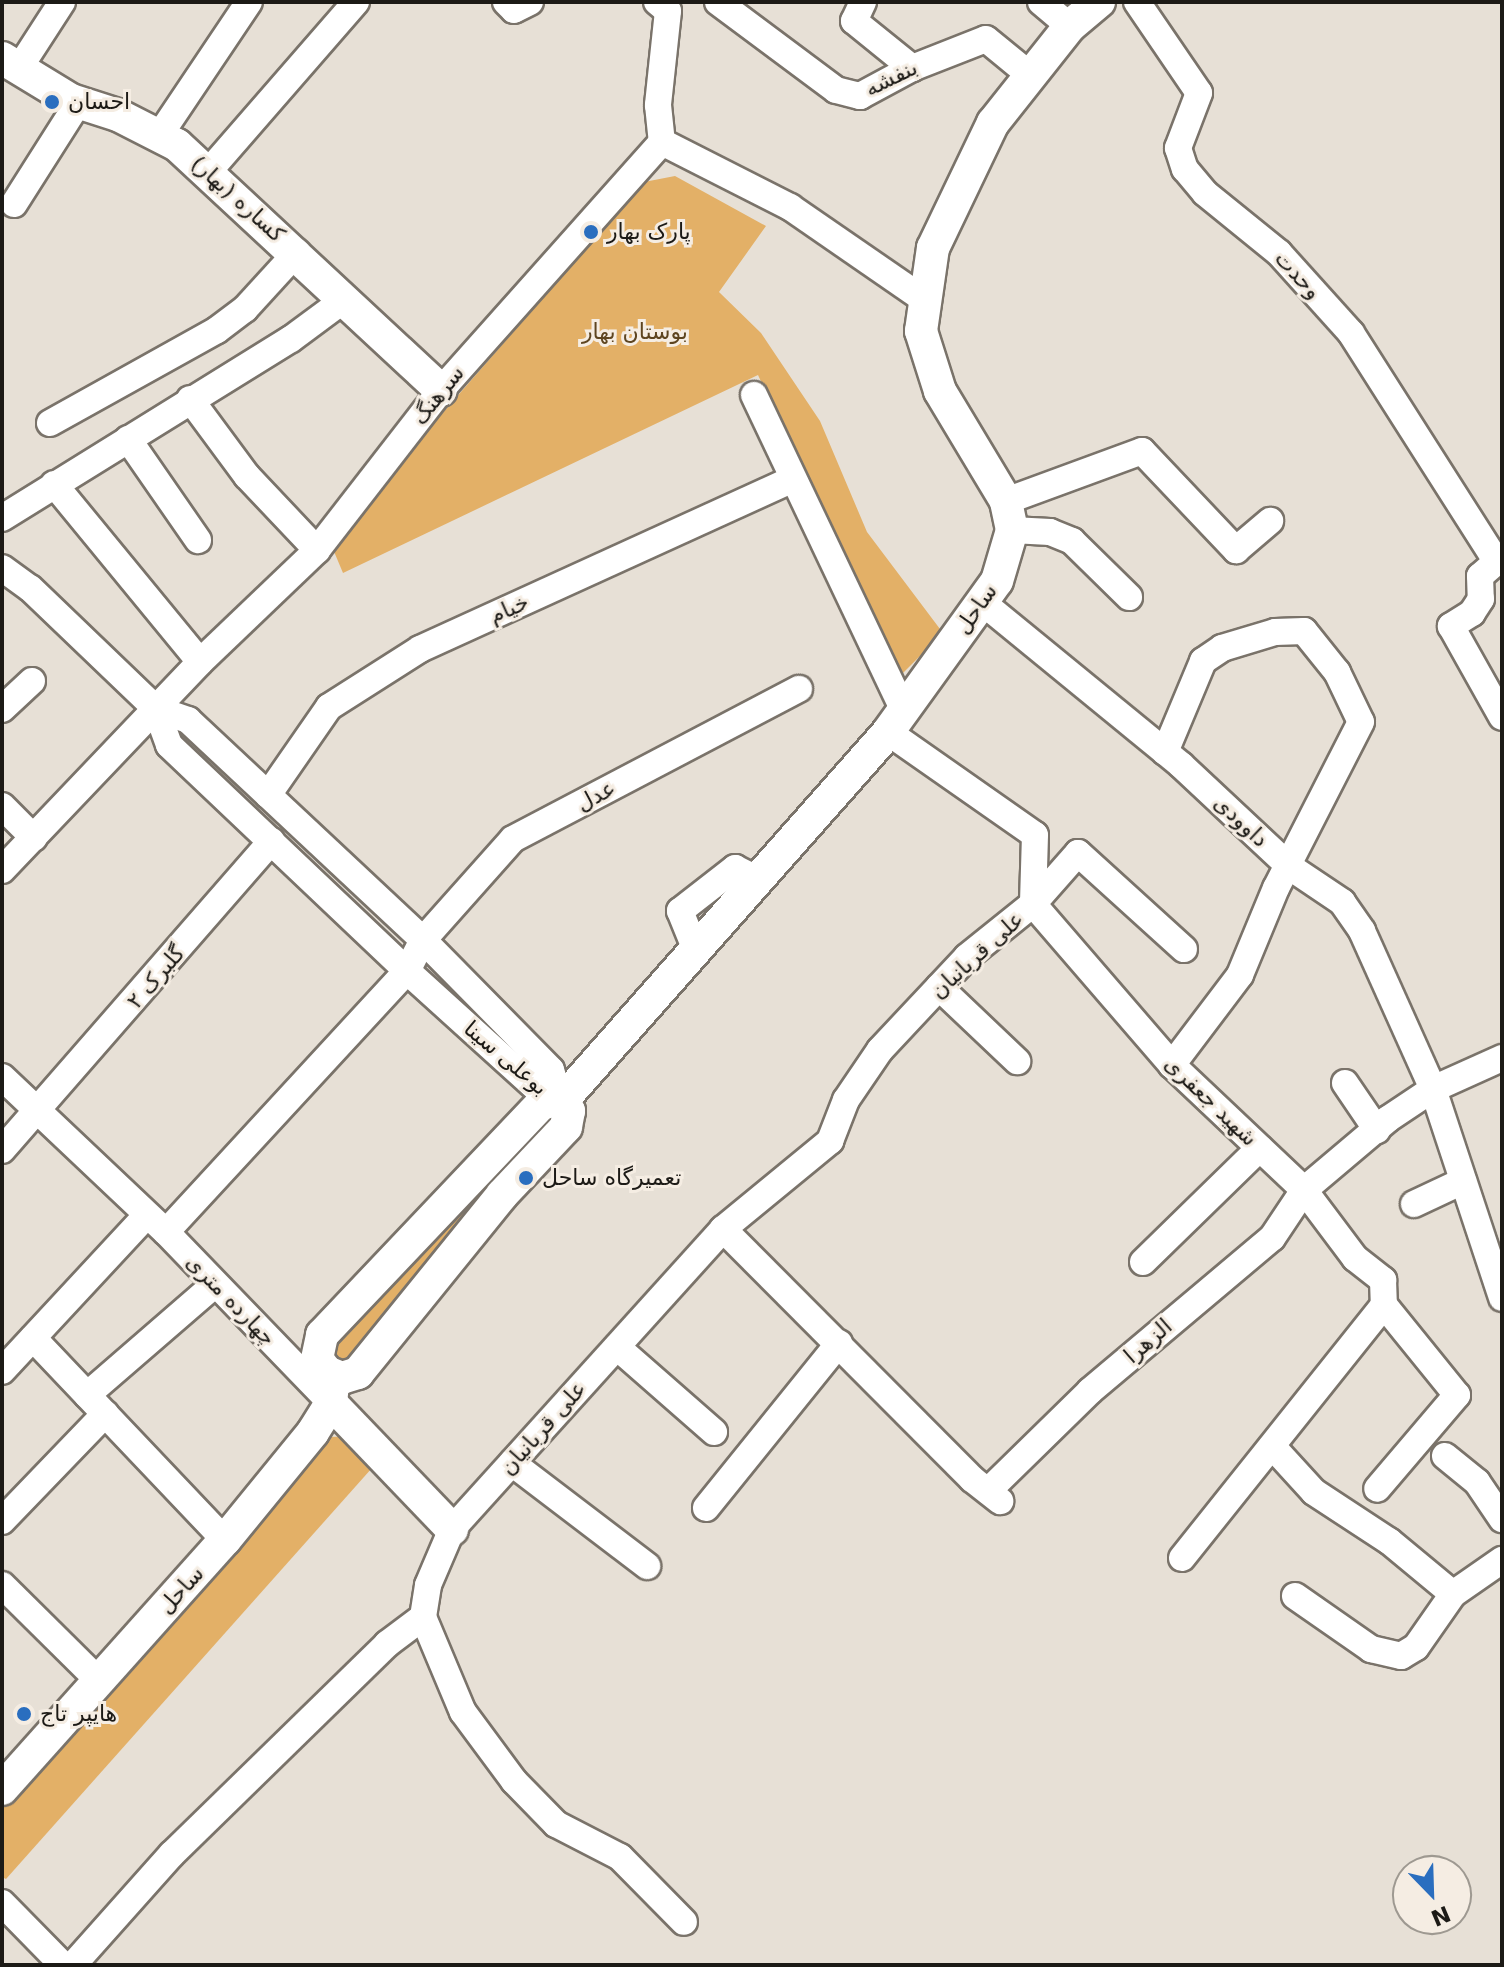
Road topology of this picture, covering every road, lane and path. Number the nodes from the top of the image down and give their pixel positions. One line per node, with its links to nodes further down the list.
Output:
1 (62, 2): 13 (street)
2 (249, 2): 17 (street)
3 (356, 2): 19 (street)
4 (506, 2): 5 (street)
5 (530, 2)
6 (718, 2): 14 (street, بنفشه)
7 (863, 2): 14 (street)
8 (1041, 2): 12 (street)
9 (1099, 2): 12 (street)
10 (1137, 2): 36 (street, وحدت)
11 (668, 5): 18 (street)
12 (1070, 26): 15 (street)
13 (10, 64): 16 (street, کساره (بهار))
14 (912, 68): 15 (street, بنفشه)
15 (1030, 75): 23 (street)
16 (78, 103): 17 (street, کساره (بهار)); 20 (street)
17 (159, 136): 19 (street, کساره (بهار))
18 (662, 142): 23 (street); 24 (street, سرهنگ)
19 (209, 171): 21 (street, کساره (بهار))
20 (14, 204)
21 (297, 252): 22 (street, کساره (بهار)); 27 (street)
22 (345, 299): 24 (street, کساره (بهار)); 26 (street)
23 (925, 300): 31 (street)
24 (441, 390): 35 (street, سرهنگ)
25 (754, 395): 29 (street)
26 (190, 399): 28 (street); 35 (street)
27 (50, 423)
28 (128, 439): 30 (street); 34 (street)
29 (793, 479): 46 (street); 48 (street, خیام)
30 (54, 484): 32 (street); 40 (street)
31 (1009, 516): 33 (street); 38 (street); 39 (street, ساحل)
32 (2, 518)
33 (1270, 521)
34 (198, 540)
35 (317, 550): 40 (street, سرهنگ)
36 (1499, 558): 45 (street, وحدت)
37 (2, 568): 44 (street, بوعلی سینا)
38 (1129, 597)
39 (982, 602): 46 (street, ساحل); 47 (street, داوودی)
40 (200, 662): 44 (street, سرهنگ)
41 (32, 681): 43 (street)
42 (799, 689): 55 (street, عدل)
43 (2, 709)
44 (156, 709): 48 (street, بوعلی سینا); 50 (street, سرهنگ); 51 (street, بوعلی سینا)
45 (1502, 717)
46 (896, 722): 54 (street); 65 (street, ساحل)
47 (1165, 752): 52 (street, داوودی); 52 (street)
48 (268, 795): 55 (street, بوعلی سینا)
49 (2, 806): 50 (street)
50 (34, 838): 53 (street, سرهنگ)
51 (272, 841): 57 (street, بوعلی سینا); 66 (street, گلبرک ۲)
52 (1290, 867): 61 (street); 64 (street, داوودی)
53 (2, 870)
54 (1033, 904): 56 (street, علی قربانیان); 58 (street, علی قربانیان); 61 (street, شهید جعفری)
55 (423, 940): 57 (street, عدل); 65 (street, بوعلی سینا)
56 (1184, 949)
57 (407, 971): 65 (street, بوعلی سینا); 73 (street, عدل)
58 (939, 987): 60 (street); 74 (street, علی قربانیان)
59 (1502, 1058): 64 (street)
60 (1017, 1061)
61 (1172, 1065): 68 (street, شهید جعفری)
62 (2, 1077): 66 (street, چهارده متری)
63 (1345, 1083): 67 (street)
64 (1433, 1089): 67 (street); 70 (street, داوودی)
65 (561, 1102): 83 (street, ساحل); 83 (street, ساحل)
66 (39, 1112): 69 (street, گلبرک ۲); 73 (street, چهارده متری)
67 (1377, 1130): 71 (street)
68 (1260, 1148): 71 (street, شهید جعفری); 75 (street)
69 (2, 1150)
70 (1463, 1181): 72 (street); 77 (street, داوودی)
71 (1304, 1190): 78 (street, شهید جعفری); 80 (street, الزهرا)
72 (1414, 1204)
73 (156, 1224): 76 (street, چهارده متری); 79 (street, عدل)
74 (723, 1229): 80 (street, الزهرا); 81 (street, علی قربانیان)
75 (1143, 1262)
76 (215, 1284): 83 (street, چهارده متری); 84 (street)
77 (1502, 1298)
78 (1384, 1305): 86 (street); 89 (street, شهید جعفری)
79 (33, 1338): 82 (street, عدل); 84 (street)
80 (839, 1343): 90 (street)
81 (617, 1347): 85 (street); 88 (street, علی قربانیان)
82 (2, 1371)
83 (332, 1390): 93 (street, چهارده متری); 94 (street, ساحل)
84 (96, 1405): 92 (street); 94 (street)
85 (714, 1432)
86 (1272, 1446): 95 (street); 99 (street)
87 (1445, 1456): 91 (street)
88 (512, 1463): 93 (street, علی قربانیان); 97 (street)
89 (1377, 1489)
90 (706, 1508)
91 (1502, 1515)
92 (2, 1521)
93 (452, 1529): 101 (street, علی قربانیان)
94 (225, 1540): 102 (street, ساحل)
95 (1182, 1558)
96 (1502, 1560): 99 (street)
97 (647, 1566)
98 (2, 1585): 102 (street)
99 (1453, 1594): 100 (street)
100 (1295, 1596)
101 (423, 1617): 105 (street); 107 (street)
102 (99, 1681): 103 (street, ساحل)
103 (2, 1789)
104 (2, 1903): 106 (street)
105 (684, 1922)
106 (63, 1965)
107 (73, 1965)

